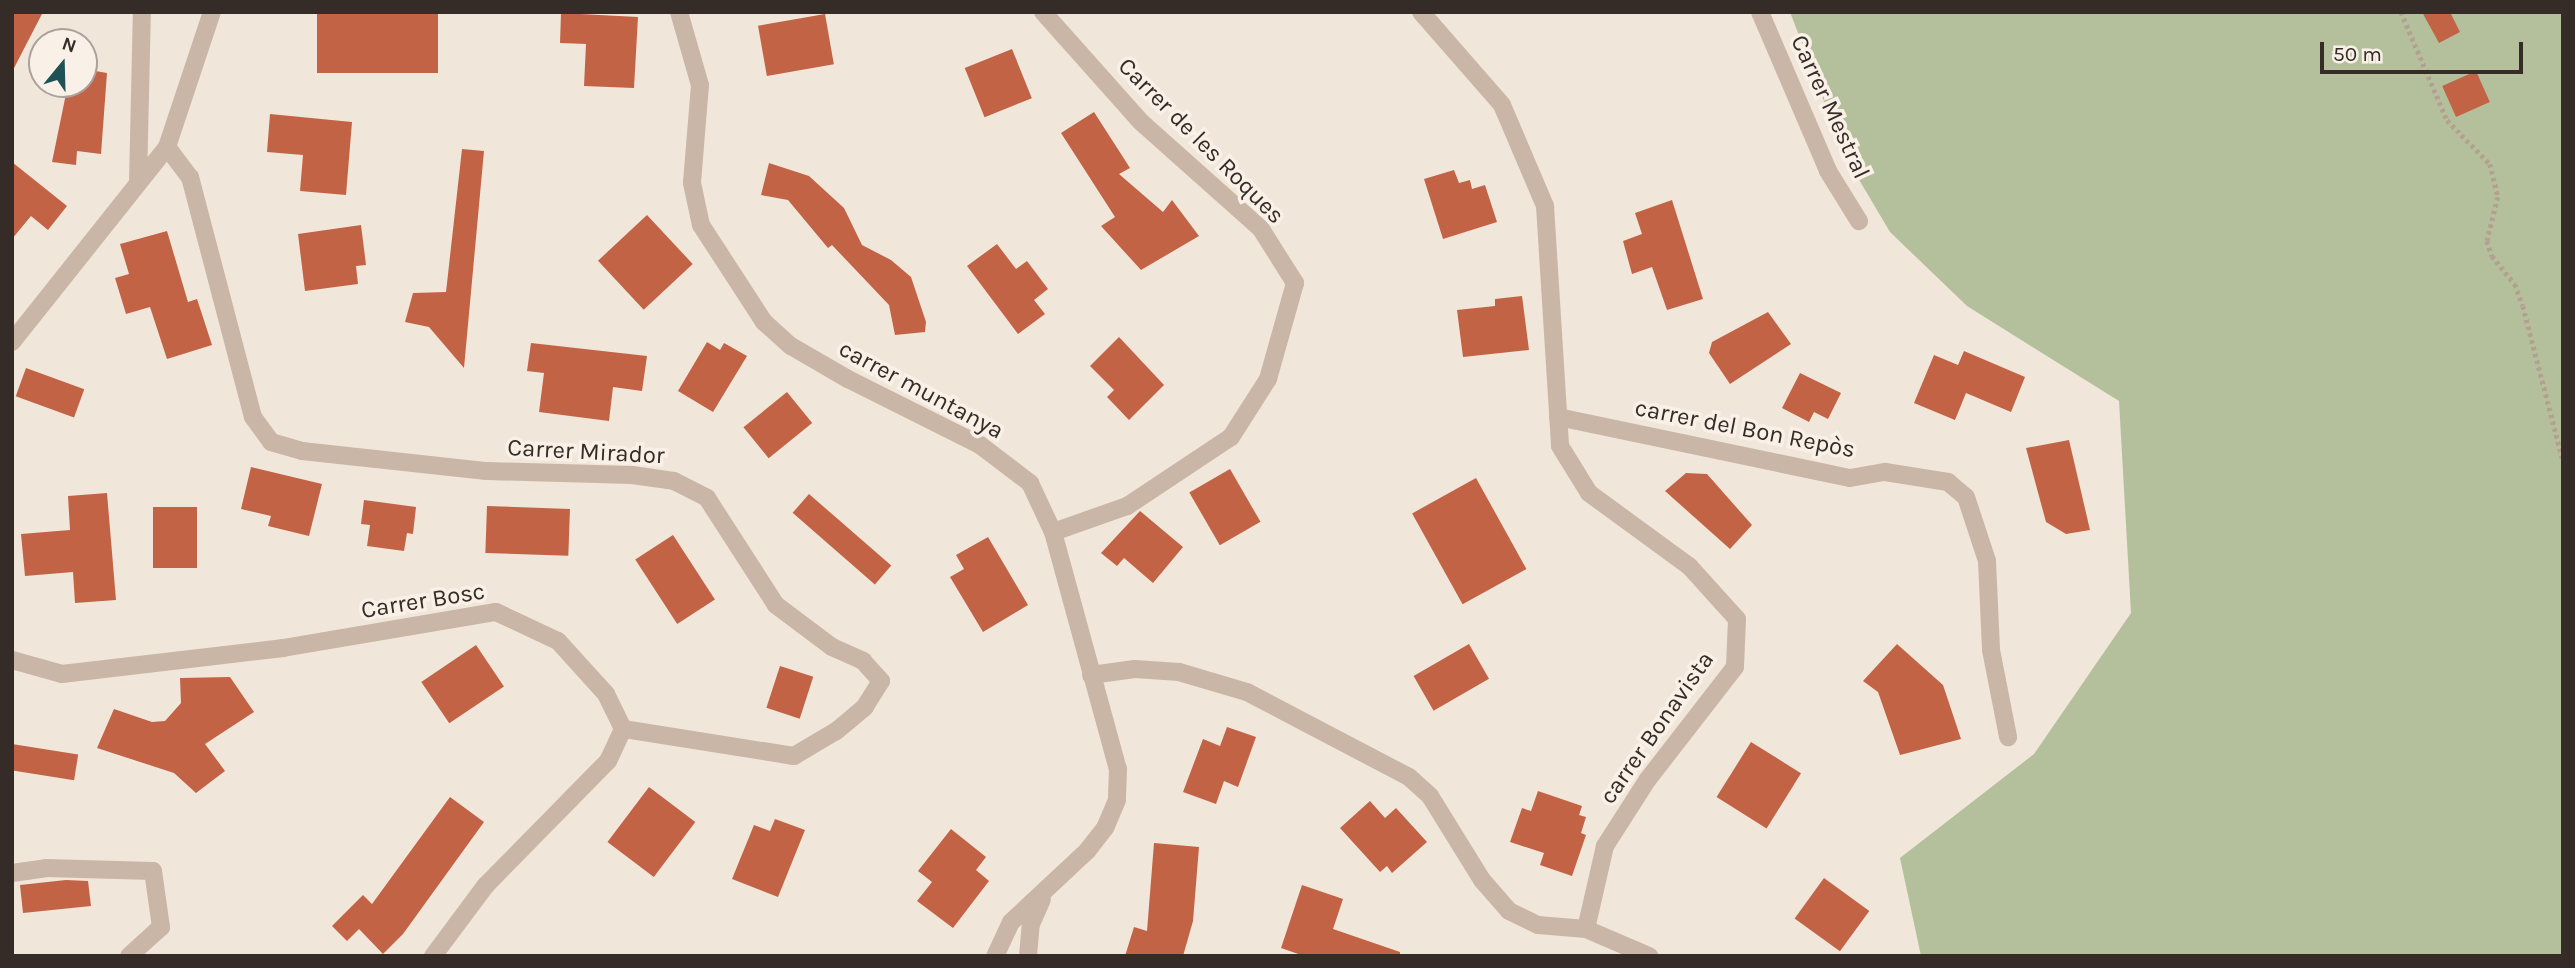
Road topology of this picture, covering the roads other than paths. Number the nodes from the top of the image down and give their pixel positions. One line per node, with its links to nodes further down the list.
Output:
1 (142, 12): 8 (street)
2 (212, 12): 7 (street)
3 (679, 12): 12 (street, carrer muntanya)
4 (1044, 12): 12 (street, Carrer de les Roques)
5 (1421, 12): 11 (street)
6 (1760, 12): 9 (street, Carrer Mestral)
7 (167, 147): 8 (street); 15 (street, Carrer Mirador)
8 (138, 183): 10 (street)
9 (1859, 221)
10 (12, 342)
11 (1558, 417): 16 (street, carrer del Bon Repòs); 19 (street, carrer Bonavista)
12 (1053, 531): 14 (street, carrer muntanya)
13 (12, 660): 15 (street, Carrer Bosc)
14 (1091, 675): 18 (street, carrer muntanya); 19 (street)
15 (623, 729): 21 (street)
16 (2008, 737)
17 (12, 873): 20 (street)
18 (1045, 892): 22 (street, carrer muntanya); 23 (street)
19 (1586, 929): 24 (street)
20 (129, 956)
21 (433, 956)
22 (995, 956)
23 (1028, 956)
24 (1649, 956)

